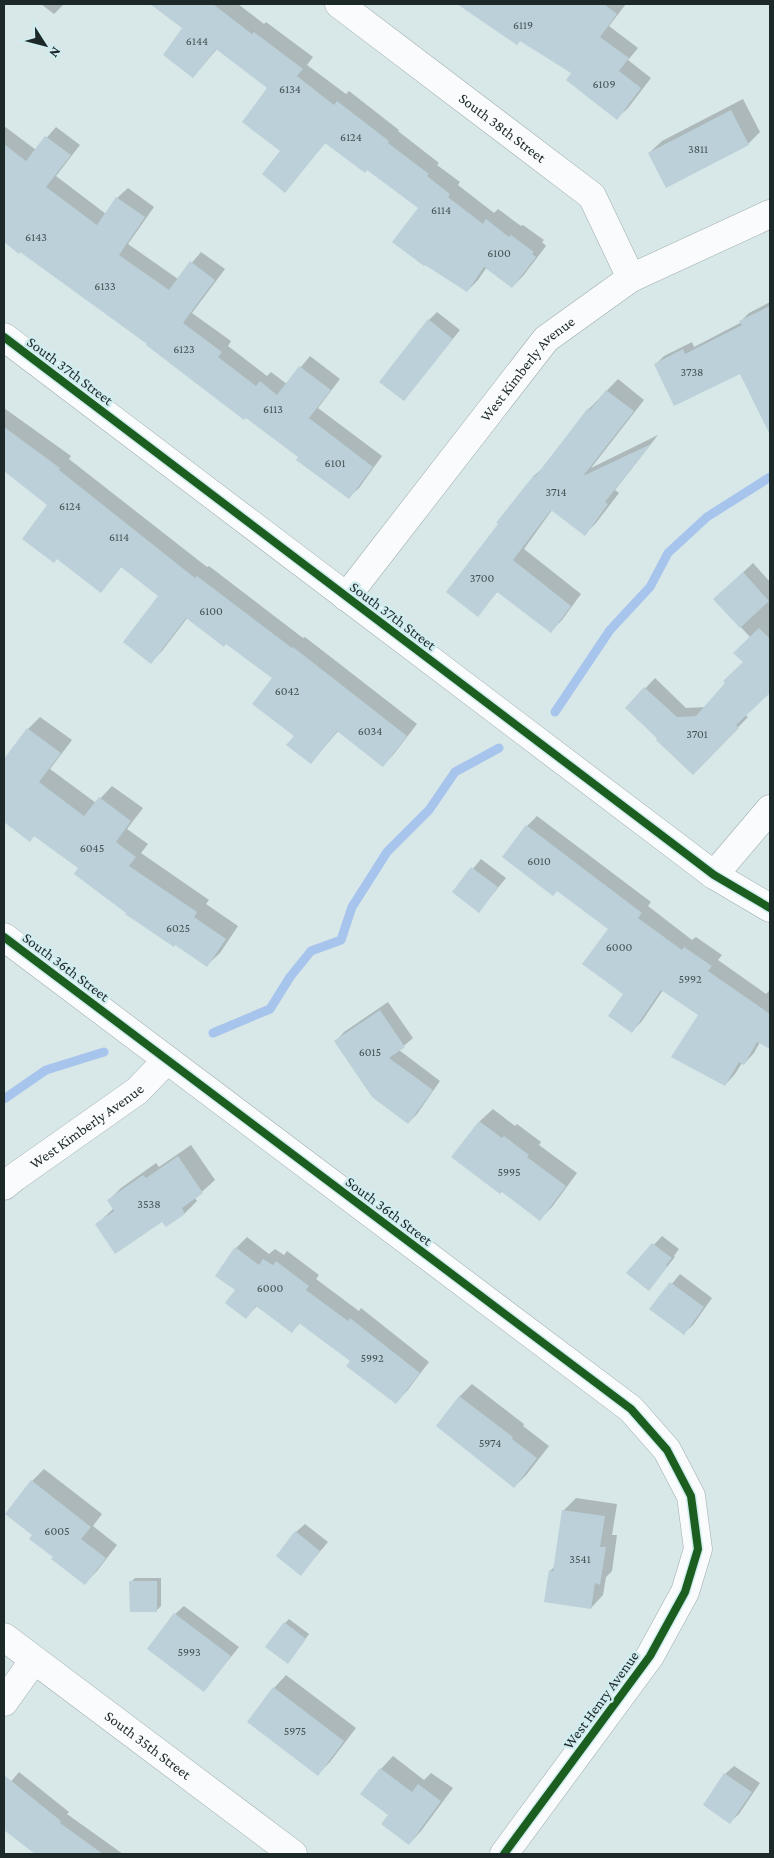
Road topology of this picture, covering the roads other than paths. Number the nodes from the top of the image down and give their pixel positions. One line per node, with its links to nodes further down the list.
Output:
1 (339, 4): 3 (street, South 38th Street)
2 (770, 214): 3 (street, West Kimberly Avenue)
3 (631, 278): 5 (street, West Kimberly Avenue)
4 (4, 337): 5 (street, South 37th Street)
5 (346, 597): 7 (street, South 37th Street)
6 (770, 809): 7 (street)
7 (714, 875): 8 (street, South 37th Street)
8 (770, 908)
9 (4, 937): 10 (street, South 36th Street)
10 (167, 1060): 11 (street, West Kimberly Avenue); 12 (street, South 36th Street)
11 (4, 1186)
12 (698, 1549): 17 (street, West Henry Avenue)
13 (4, 1637): 14 (street, South 35th Street)
14 (34, 1660): 15 (street); 16 (street, South 35th Street)
15 (4, 1702)
16 (293, 1854)
17 (504, 1854)

